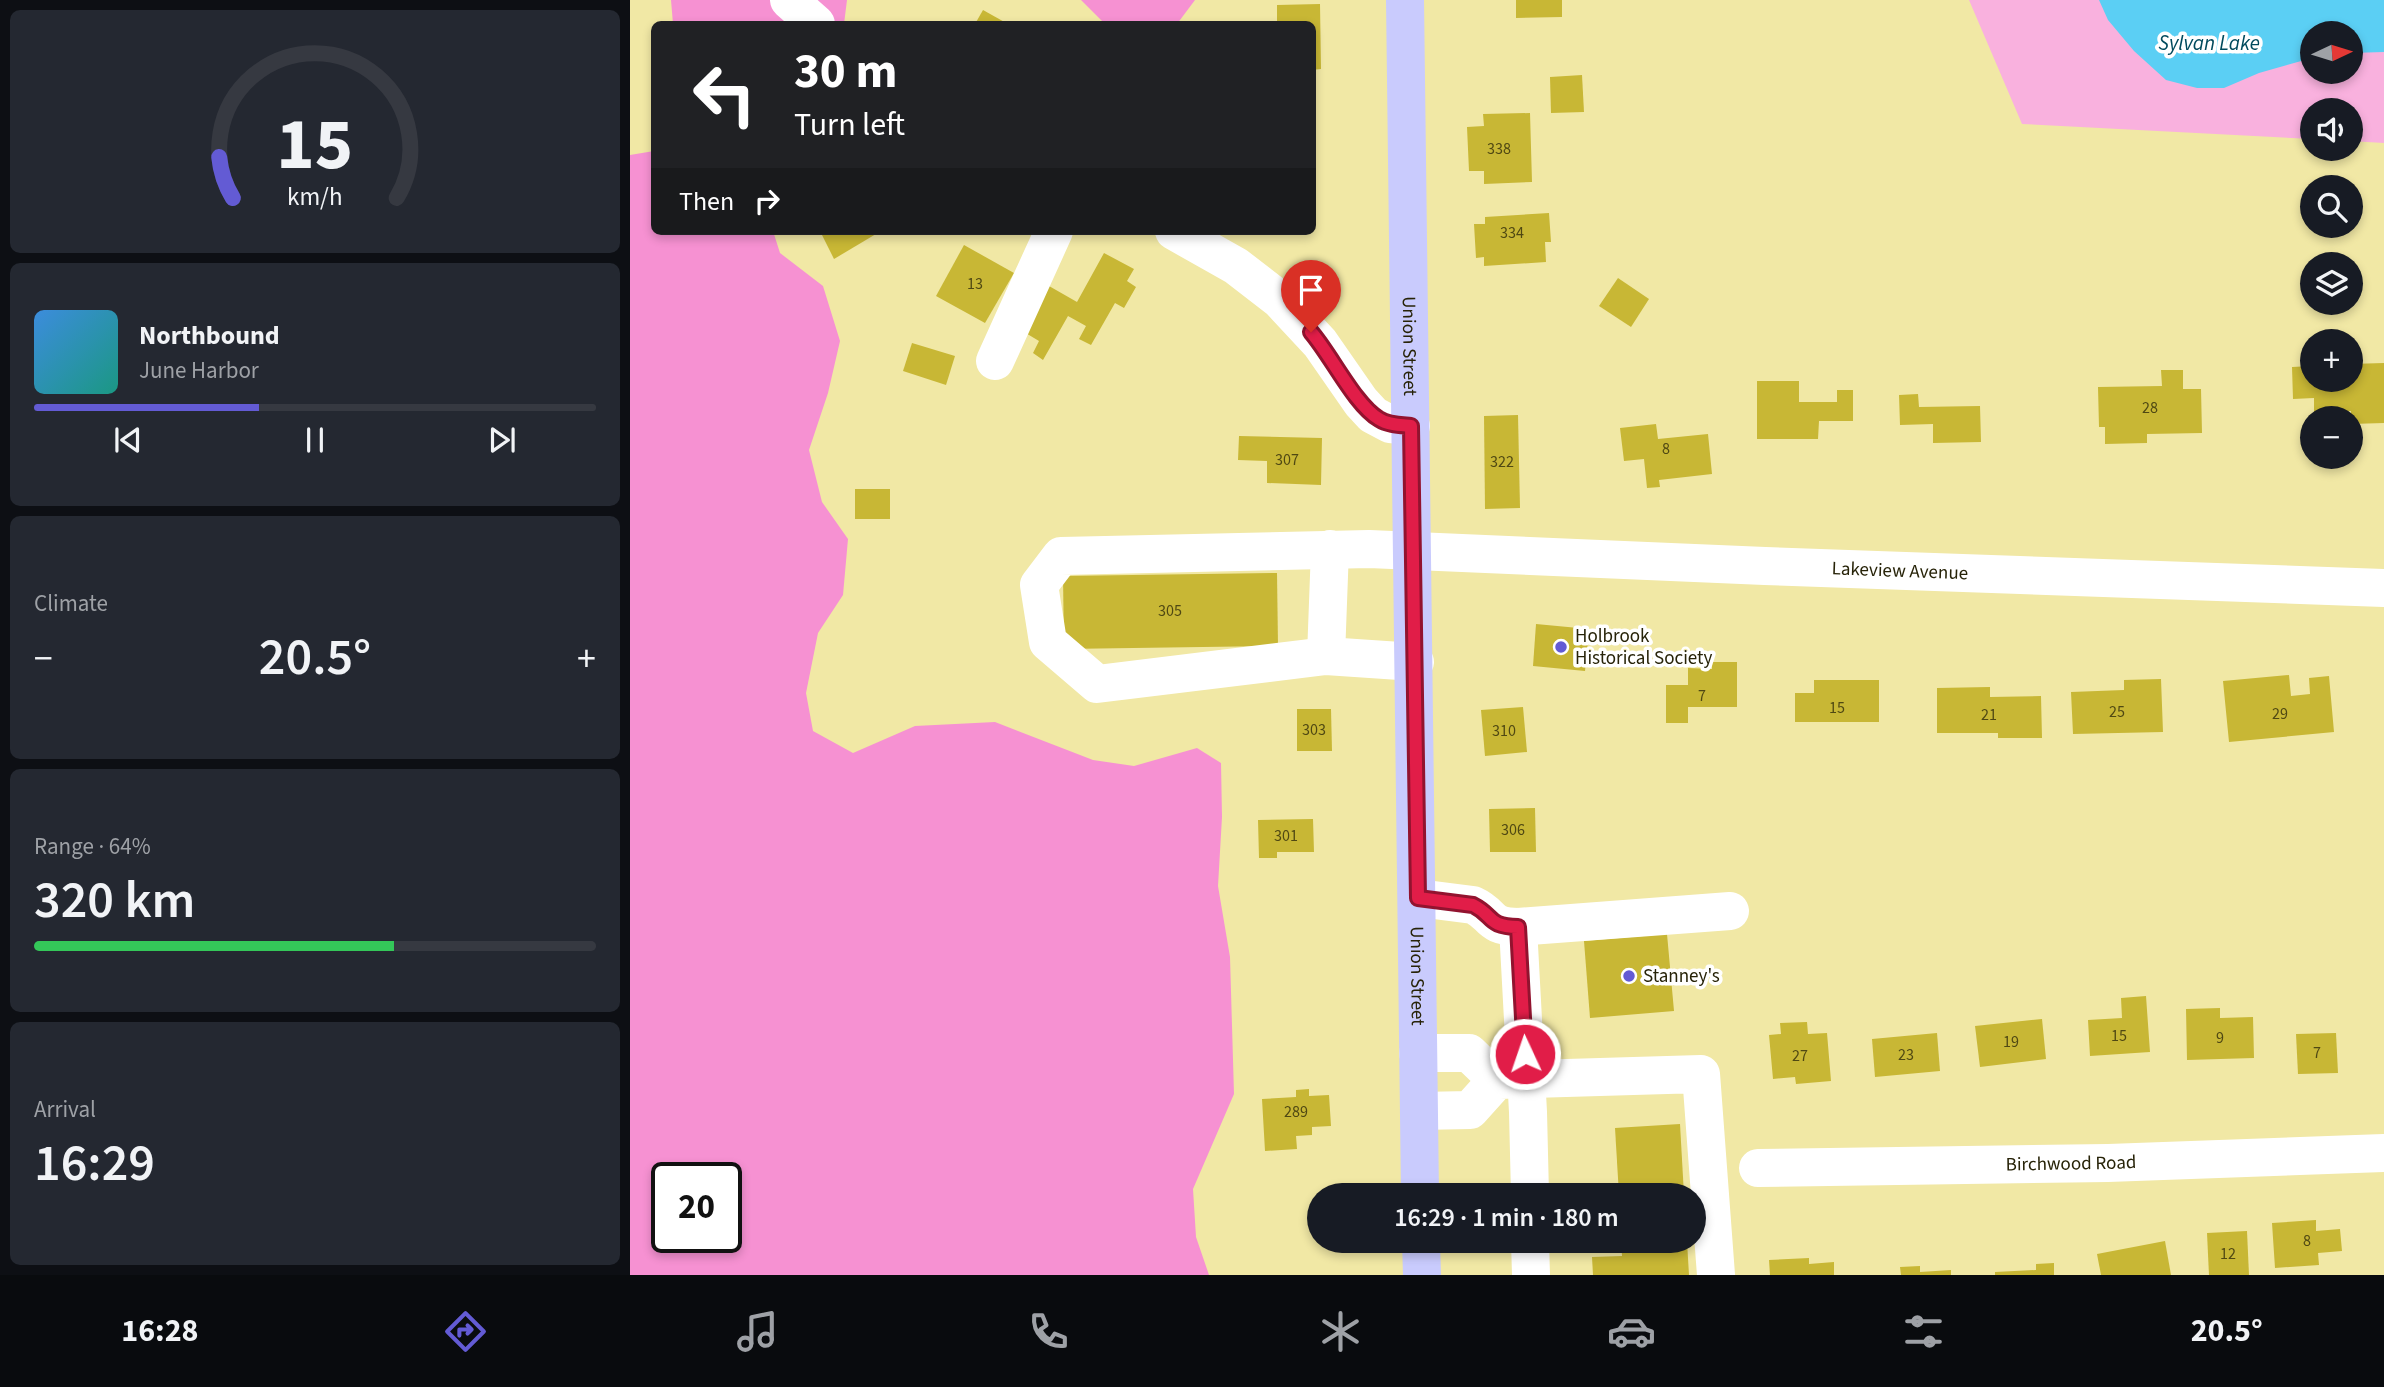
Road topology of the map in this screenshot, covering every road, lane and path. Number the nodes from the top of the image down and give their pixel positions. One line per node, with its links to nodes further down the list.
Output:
1 (789, 0): 3 (street)
2 (1405, 0): 7 (main road, Union Street)
3 (813, 21)
4 (1052, 235): 6 (street)
5 (1181, 235): 7 (street)
6 (995, 361)
7 (1411, 426): 9 (main road, Union Street)
8 (1330, 549): 9 (street, Lakeview Avenue); 11 (street); 11 (street, Lakeview Avenue)
9 (1414, 550): 10 (street, Lakeview Avenue); 12 (main road, Union Street)
10 (2384, 588)
11 (1326, 656): 12 (street)
12 (1415, 662): 13 (main road, Union Street)
13 (1418, 898): 15 (street); 16 (main road, Union Street)
14 (1730, 911): 15 (street)
15 (1518, 927): 17 (street)
16 (1419, 1054): 17 (street); 18 (main road, Union Street)
17 (1512, 1080): 18 (street); 22 (street); 27 (street)
18 (1419, 1111): 21 (main road, Union Street)
19 (2384, 1153): 20 (street, Birchwood Road)
20 (1758, 1168)
21 (1420, 1183)
22 (1528, 1183)
23 (1421, 1253): 25 (main road)
24 (1530, 1253): 26 (street)
25 (1422, 1275)
26 (1531, 1275)
27 (1716, 1275)

